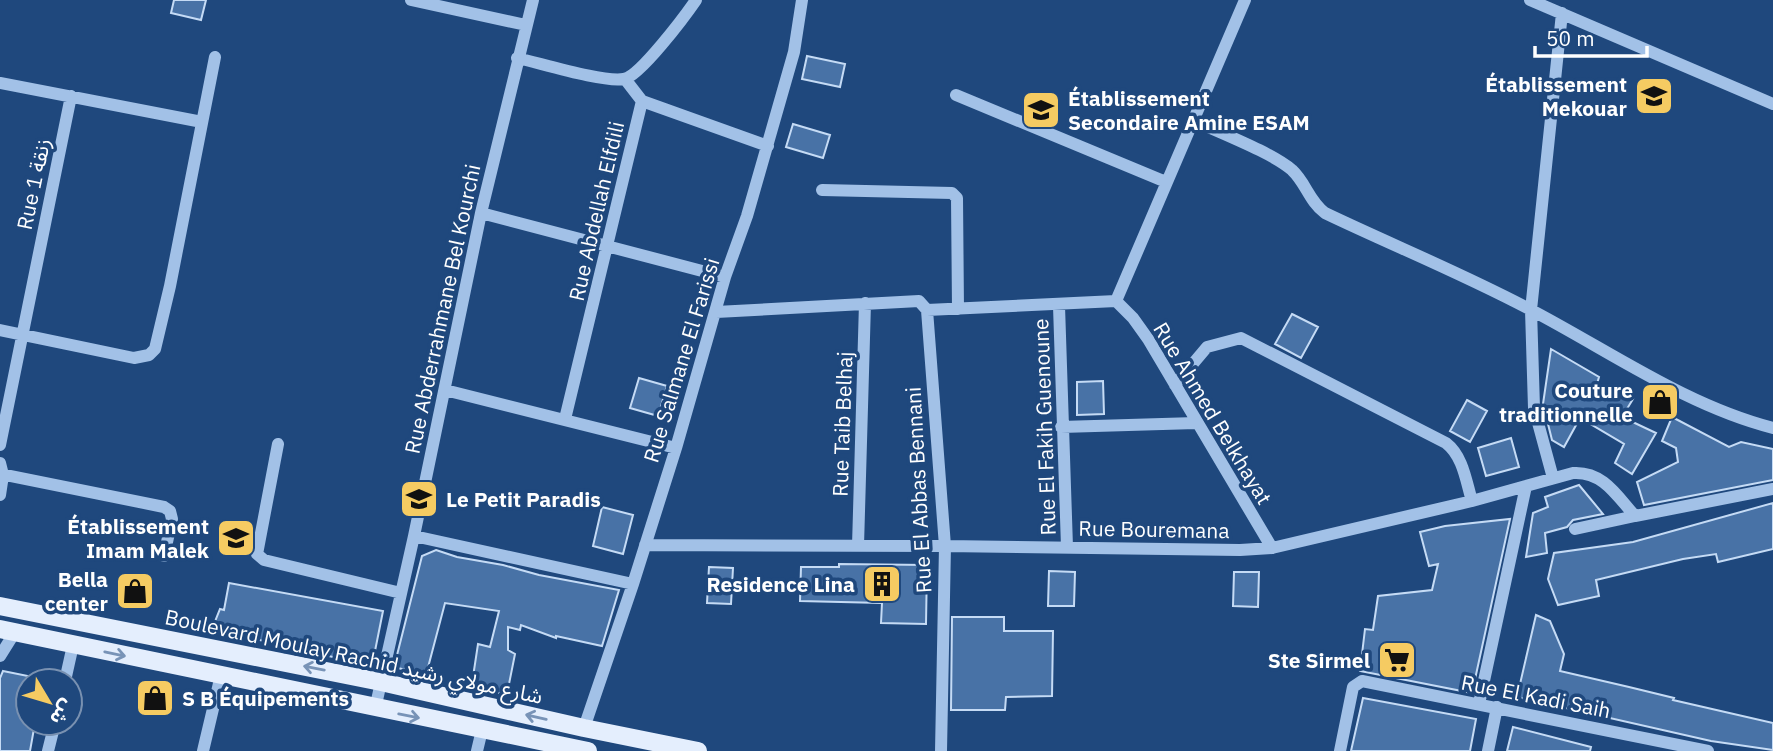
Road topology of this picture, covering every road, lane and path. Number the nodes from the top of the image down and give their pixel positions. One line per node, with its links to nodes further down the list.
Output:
1 (411, 0): 8 (street)
2 (533, 0): 8 (street, Rue Abderrahmane Bel Kourchi)
3 (696, 0): 11 (street)
4 (802, 0): 19 (street, Rue Salmane El Farissi)
5 (1245, 0): 17 (street)
6 (1530, 0): 7 (street)
7 (1562, 13): 16 (street); 30 (street)
8 (526, 25): 10 (street, Rue Abderrahmane Bel Kourchi)
9 (215, 57): 18 (street)
10 (517, 58): 11 (street); 22 (street, Rue Abderrahmane Bel Kourchi)
11 (625, 79): 15 (street)
12 (0, 83): 14 (street)
13 (956, 95): 20 (street)
14 (71, 96): 18 (street); 33 (street, Rue 1 زنقة)
15 (642, 101): 19 (street, Rue Abdellah Elfdili); 23 (street, Rue Abdellah Elfdili)
16 (1773, 104)
17 (1193, 120): 20 (street); 30 (street)
18 (202, 122): 33 (street)
19 (768, 146): 24 (street, Rue Salmane El Farissi)
20 (1166, 182): 25 (street)
21 (822, 190): 28 (street)
22 (481, 213): 23 (street); 35 (street, Rue Abderrahmane Bel Kourchi)
23 (608, 247): 24 (street); 36 (street, Rue Abdellah Elfdili)
24 (725, 277): 31 (street, Rue Salmane El Farissi)
25 (1116, 301): 27 (street); 34 (street, Rue Ahmed Belkhayat)
26 (865, 303): 29 (street); 31 (street); 53 (street, Rue Taib Belhaj)
27 (1059, 306): 28 (street); 38 (street, Rue El Fakih Guenoune)
28 (958, 309): 29 (street)
29 (927, 310): 54 (street, Rue El Abbas Bennani)
30 (1531, 310): 39 (street); 44 (street)
31 (716, 312): 42 (street, Rue Salmane El Farissi)
32 (0, 330): 33 (street)
33 (22, 334): 40 (street, Rue 1 زنقة)
34 (1175, 385): 37 (street, Rue Ahmed Belkhayat); 48 (street)
35 (444, 390): 36 (street); 51 (street, Rue Abderrahmane Bel Kourchi)
36 (565, 419): 42 (street)
37 (1196, 423): 38 (street); 56 (street, Rue Ahmed Belkhayat)
38 (1061, 427): 55 (street, Rue El Fakih Guenoune)
39 (1773, 428)
40 (0, 444)
41 (278, 444): 59 (street)
42 (676, 448): 52 (street, Rue Salmane El Farissi)
43 (1, 471): 47 (street); 57 (street)
44 (1553, 478): 45 (street, Rue Bouremana); 49 (street, Rue Bouremana)
45 (1526, 486): 48 (street, Rue Bouremana); 67 (street)
46 (1773, 489): 49 (street)
47 (0, 495)
48 (1472, 501): 56 (street, Rue Bouremana)
49 (1636, 516): 50 (street)
50 (1575, 529)
51 (414, 536): 58 (street); 59 (street, Rue Abderrahmane Bel Kourchi)
52 (645, 545): 53 (street, Rue Bouremana); 58 (street, Rue Salmane El Farissi)
53 (858, 545): 54 (street, Rue Bouremana)
54 (945, 545): 55 (street, Rue Bouremana); 76 (street, Rue El Abbas Bennani)
55 (1067, 547): 56 (street, Rue Bouremana)
56 (1272, 548)
57 (164, 556)
58 (633, 584): 70 (street, Rue Salmane El Farissi)
59 (401, 593): 66 (street, Rue Abderrahmane Bel Kourchi)
60 (0, 606): 66 (main road, Boulevard Moulay Rachid شارع مولاي رشيد, one-way to 60)
61 (8, 631): 62 (main road); 63 (street)
62 (73, 645): 64 (street); 65 (main road, one-way to 65)
63 (0, 656)
64 (68, 667)
65 (220, 675): 69 (main road); 72 (street)
66 (381, 682): 69 (street, Rue Abderrahmane Bel Kourchi); 70 (main road, Boulevard Moulay Rachid شارع مولاي رشيد, one-way to 66)
67 (1479, 704): 68 (street, Rue El Kadi Saih); 77 (street, Rue El Kadi Saih)
68 (1497, 707): 78 (street); 79 (street, Rue El Kadi Saih)
69 (375, 709): 71 (main road, one-way to 71)
70 (584, 728): 75 (main road, Boulevard Moulay Rachid شارع مولاي رشيد)
71 (482, 730): 73 (street); 74 (main road)
72 (203, 751)
73 (477, 751)
74 (588, 751)
75 (698, 751)
76 (941, 751)
77 (1340, 751)
78 (1488, 751)
79 (1707, 751)

